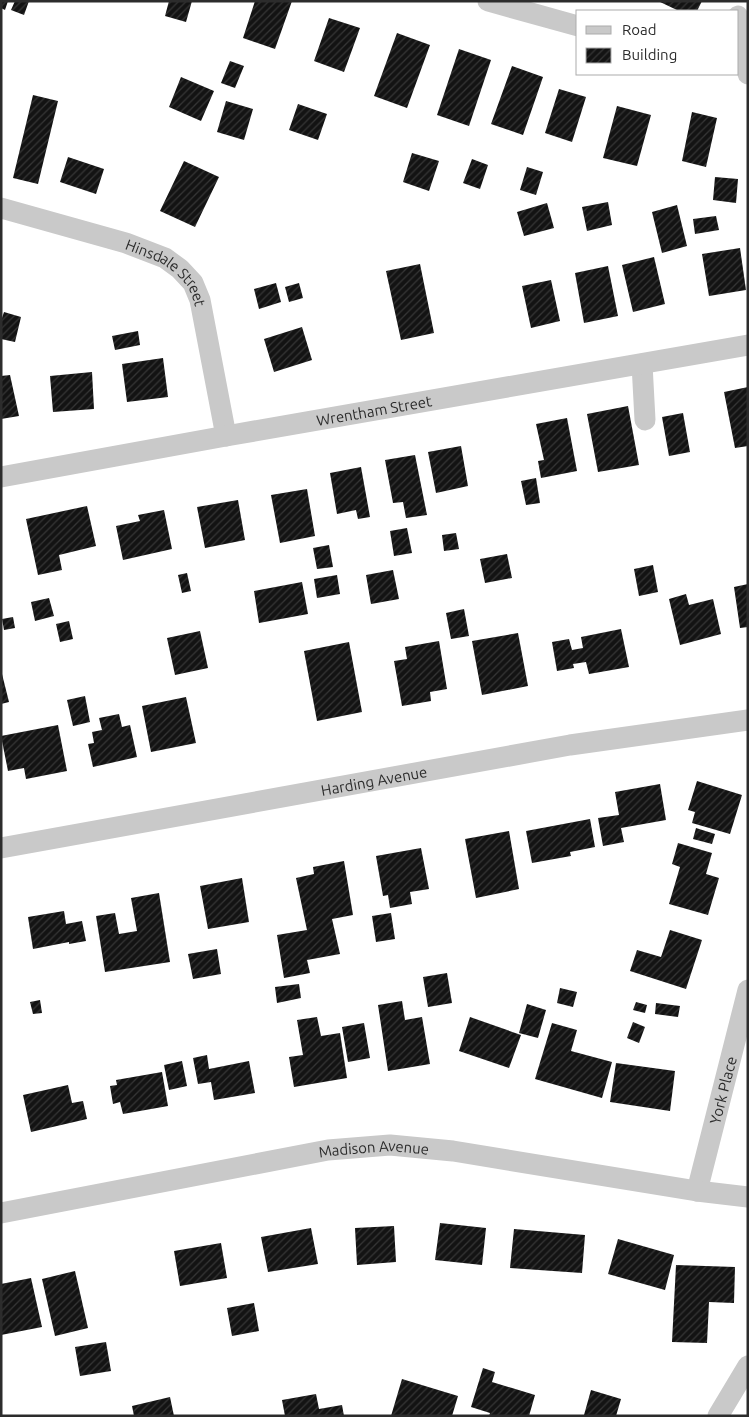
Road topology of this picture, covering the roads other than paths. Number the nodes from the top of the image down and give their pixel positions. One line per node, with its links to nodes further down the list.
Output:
1 (488, 1): 3 (street)
2 (739, 24): 4 (street)
3 (576, 25)
4 (745, 69)
5 (1, 208): 9 (street, Hinsdale Street)
6 (748, 345): 7 (street, Wrentham Street)
7 (642, 364): 8 (street); 9 (street, Wrentham Street)
8 (645, 420)
9 (226, 436): 10 (street, Wrentham Street)
10 (1, 477)
11 (748, 720): 12 (street, Harding Avenue)
12 (1, 848)
13 (748, 990): 14 (street, York Place)
14 (697, 1191): 15 (street, Madison Avenue); 16 (street, Madison Avenue)
15 (748, 1197)
16 (1, 1213)
17 (748, 1366): 18 (street)
18 (718, 1416)

